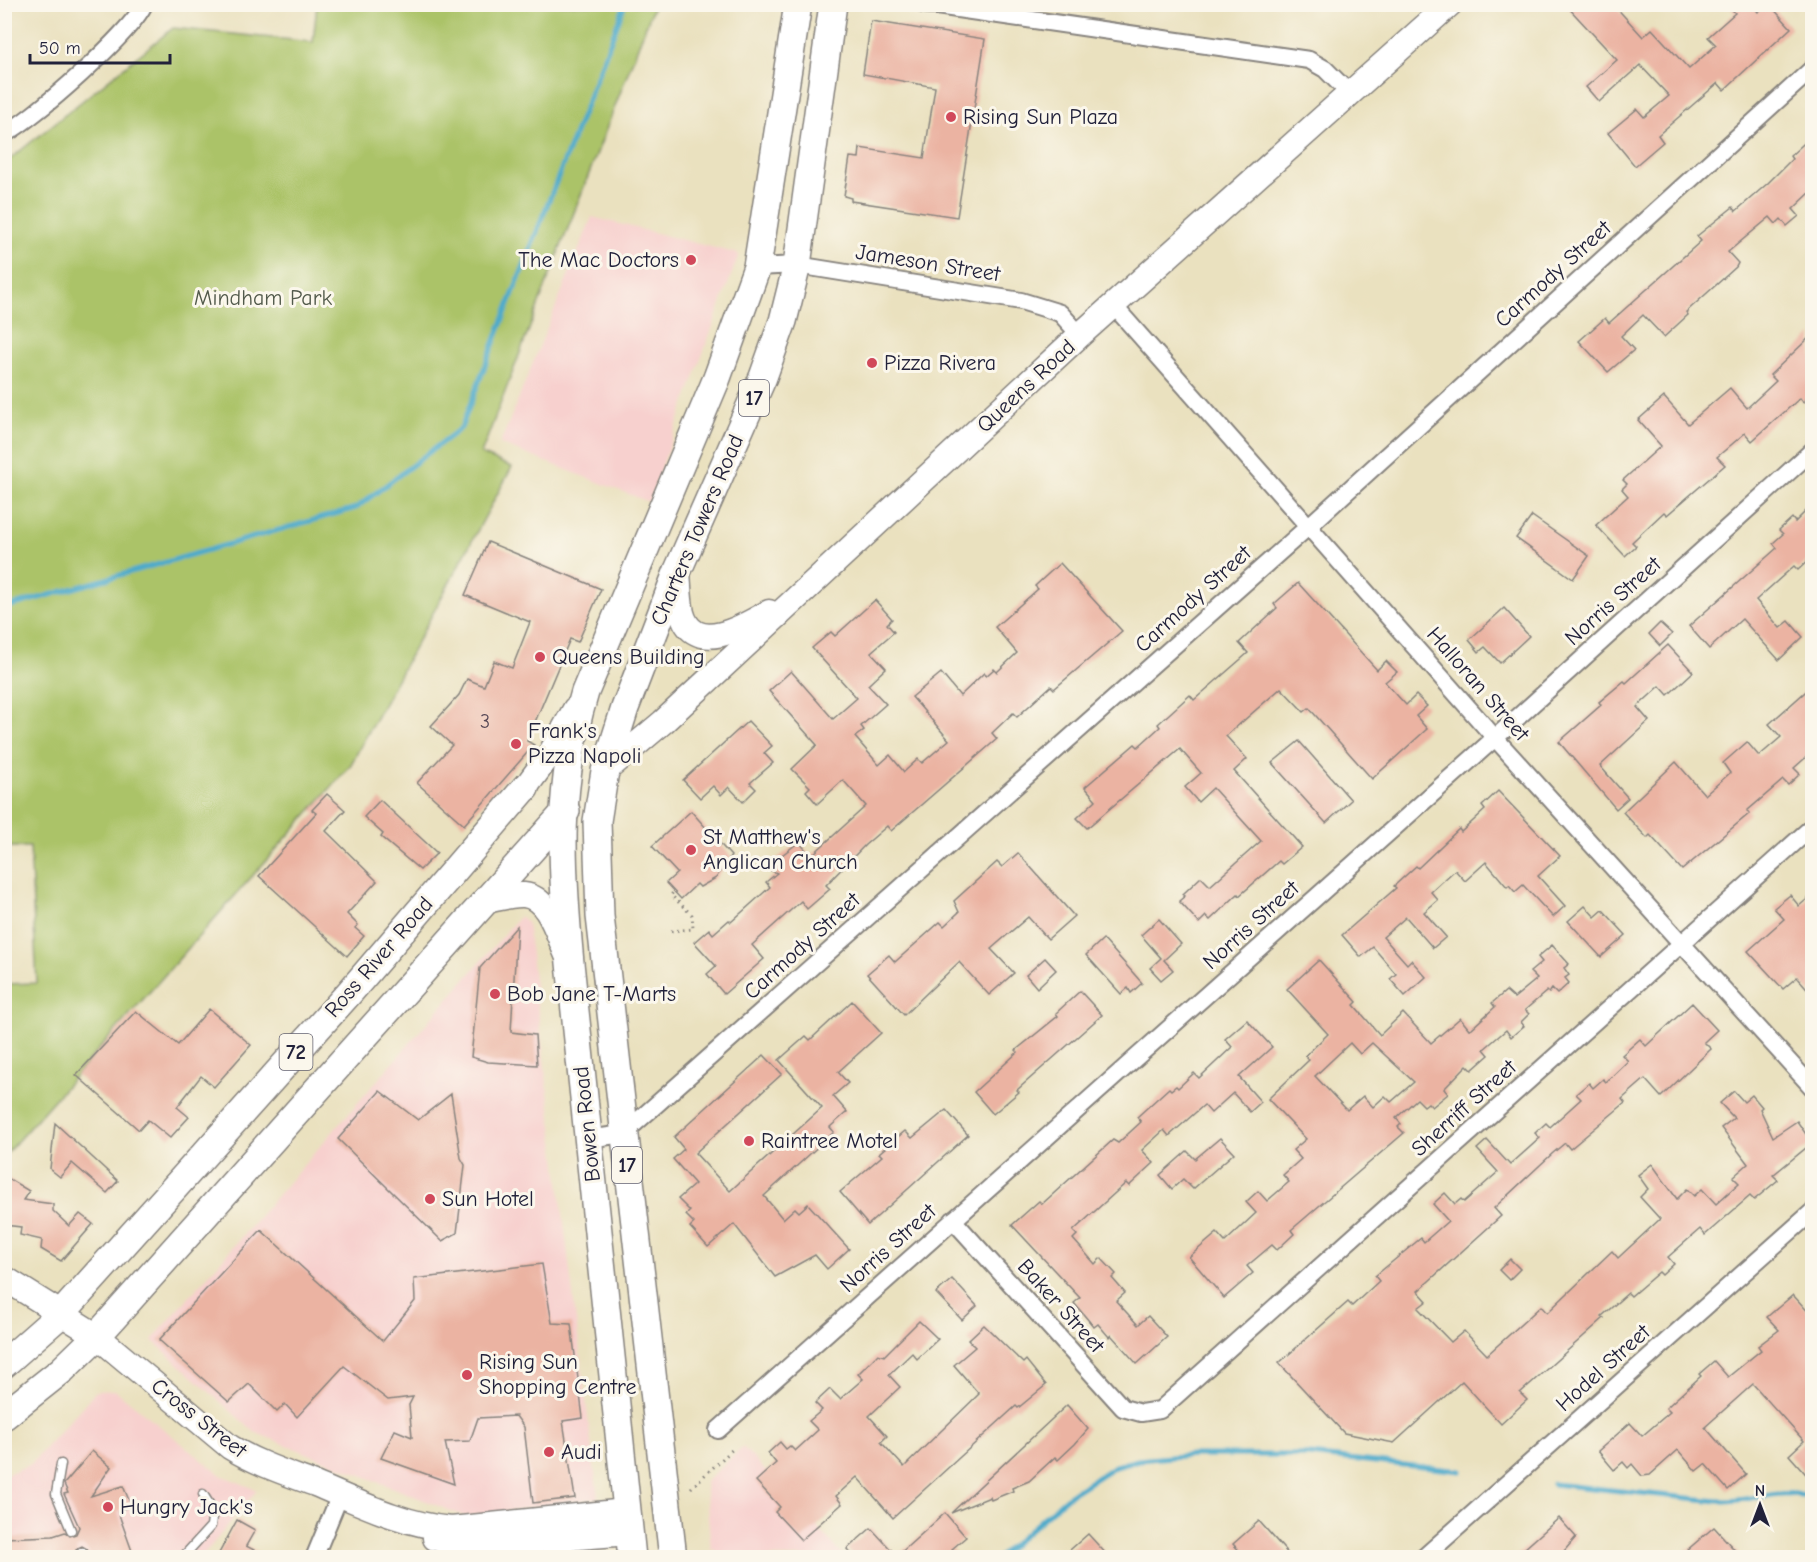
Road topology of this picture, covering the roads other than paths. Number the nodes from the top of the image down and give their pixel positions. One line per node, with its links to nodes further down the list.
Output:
1 (144, 4): 8 (street)
2 (798, 4): 10 (main road, Charters Towers Road / 17)
3 (833, 4): 9 (main road, Charters Towers Road / 17)
4 (923, 4): 7 (street)
5 (1450, 4): 7 (street, Queens Road)
6 (1812, 69): 14 (street, Carmody Street)
7 (1350, 94): 11 (street, Queens Road)
8 (4, 134)
9 (797, 265): 10 (street, Jameson Street); 12 (street, Jameson Street); 15 (main road, Charters Towers Road / 17)
10 (757, 267): 17 (main road, Charters Towers Road / 17)
11 (1114, 306): 12 (street, Queens Road); 14 (street, Halloran Street)
12 (1080, 335): 16 (street, Queens Road)
13 (1812, 451): 18 (street, Norris Street)
14 (1310, 526): 18 (street, Halloran Street); 27 (street, Carmody Street)
15 (678, 570): 16 (street); 19 (main road, Charters Towers Road / 17)
16 (800, 595): 19 (street, Queens Road)
17 (585, 692): 20 (street, Ross River Road); 21 (main road, Bowen Road / 17)
18 (1495, 738): 24 (street, Halloran Street); 30 (street, Norris Street)
19 (605, 771): 21 (main road, Ross River Road); 27 (main road, Bowen Road / 17)
20 (525, 788): 32 (main road, Ross River Road / 72)
21 (562, 815): 23 (main road, Ross River Road / 72); 25 (main road, Bowen Road / 17)
22 (1812, 827): 24 (street, Sherriff Street)
23 (486, 901): 25 (street); 33 (main road, Ross River Road / 72)
24 (1682, 944): 26 (street, Halloran Street); 35 (street, Sherriff Street)
25 (570, 963): 28 (main road, Bowen Road / 17)
26 (1812, 1087)
27 (623, 1134): 28 (street); 41 (main road, Bowen Road / 17)
28 (588, 1139): 43 (main road, Bowen Road / 17)
29 (1812, 1212): 47 (street, Hodel Street)
30 (953, 1220): 35 (street, Baker Street); 37 (street, Norris Street)
31 (4, 1278): 32 (street, Cross Street)
32 (62, 1313): 33 (street, Cross Street); 34 (main road, Ross River Road / 72)
33 (97, 1336): 36 (main road, Ross River Road / 72); 40 (street, Cross Street)
34 (4, 1364)
35 (1141, 1413)
36 (4, 1416)
37 (718, 1430)
38 (61, 1464): 42 (lane)
39 (203, 1494): 44 (lane)
40 (340, 1495): 43 (street, Cross Street); 45 (street)
41 (667, 1518): 43 (main road); 46 (main road, Bowen Road / 17)
42 (71, 1530)
43 (629, 1534)
44 (182, 1557)
45 (314, 1557)
46 (673, 1557)
47 (1423, 1557)

